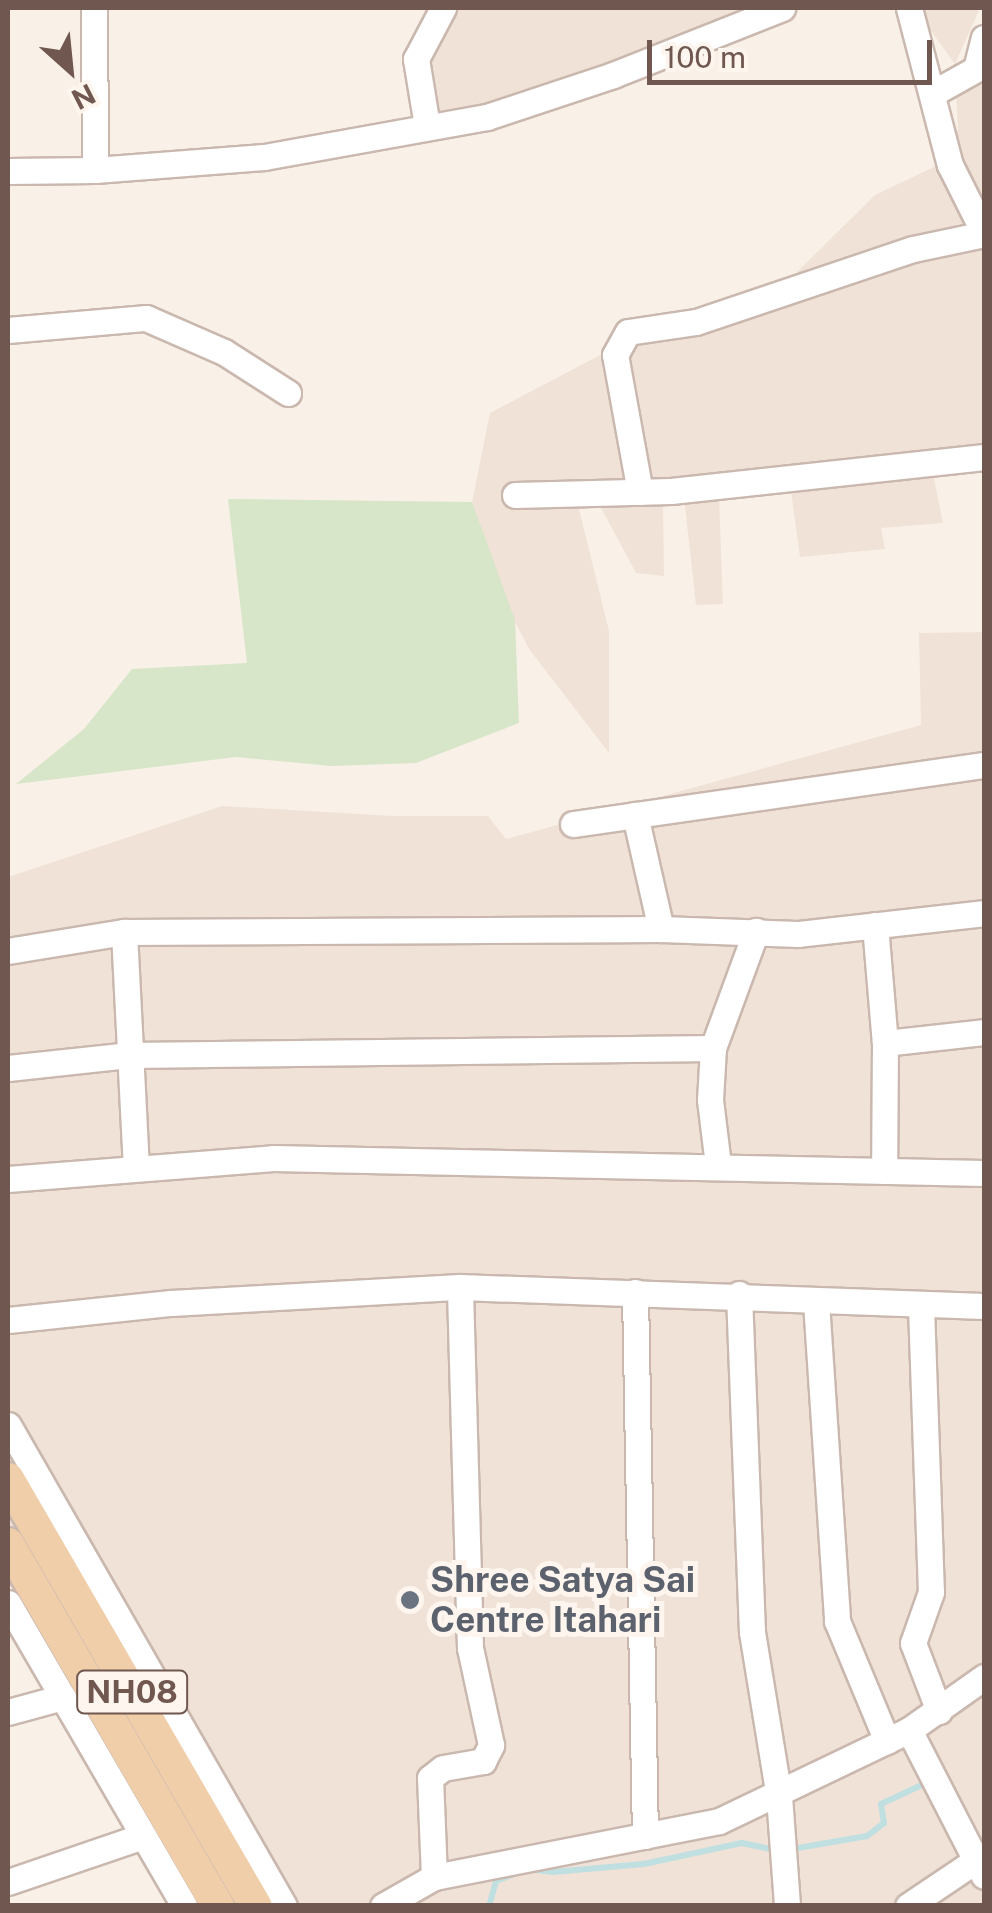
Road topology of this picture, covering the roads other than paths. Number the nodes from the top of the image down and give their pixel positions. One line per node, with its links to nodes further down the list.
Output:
1 (94, 8): 9 (street)
2 (443, 8): 8 (street)
3 (782, 8): 8 (street)
4 (909, 8): 7 (street)
5 (984, 38): 6 (street)
6 (980, 73): 7 (street)
7 (935, 92): 11 (street)
8 (427, 126): 9 (street)
9 (95, 170): 10 (street)
10 (8, 171)
11 (984, 233): 15 (street)
12 (8, 330): 13 (street)
13 (288, 394)
14 (984, 457): 15 (street)
15 (640, 492): 16 (street)
16 (514, 494)
17 (984, 766): 18 (street)
18 (635, 815): 19 (street); 22 (street)
19 (573, 824)
20 (984, 913): 21 (street)
21 (875, 925): 24 (street); 27 (street)
22 (662, 930): 23 (street); 24 (street)
23 (124, 932): 25 (street); 29 (street)
24 (756, 932): 28 (street)
25 (8, 950)
26 (984, 1032): 27 (street)
27 (885, 1042): 33 (street)
28 (713, 1048): 29 (street); 31 (street)
29 (130, 1055): 30 (street); 32 (street)
30 (8, 1068)
31 (718, 1165): 32 (street); 33 (street)
32 (136, 1168): 35 (street)
33 (884, 1171): 34 (street)
34 (984, 1172)
35 (8, 1179)
36 (460, 1287): 37 (street); 42 (street); 56 (street)
37 (635, 1292): 38 (street); 54 (street)
38 (740, 1294): 39 (street); 52 (street)
39 (816, 1302): 41 (street); 51 (street)
40 (984, 1306): 41 (street)
41 (922, 1307): 49 (street)
42 (8, 1320)
43 (8, 1425): 61 (street)
44 (8, 1479): 60 (main road, NH08)
45 (8, 1544): 59 (main road, NH08)
46 (8, 1603): 48 (street)
47 (984, 1676): 49 (street)
48 (63, 1697): 50 (street); 53 (street)
49 (939, 1710): 51 (street)
50 (8, 1712)
51 (898, 1736): 52 (street); 55 (street)
52 (779, 1796): 54 (street); 63 (street)
53 (143, 1836): 57 (street); 58 (street)
54 (645, 1836): 56 (street)
55 (982, 1864): 64 (street)
56 (434, 1877): 62 (street)
57 (8, 1882)
58 (184, 1906)
59 (218, 1906)
60 (256, 1906)
61 (284, 1906)
62 (383, 1906)
63 (788, 1906)
64 (908, 1906)

